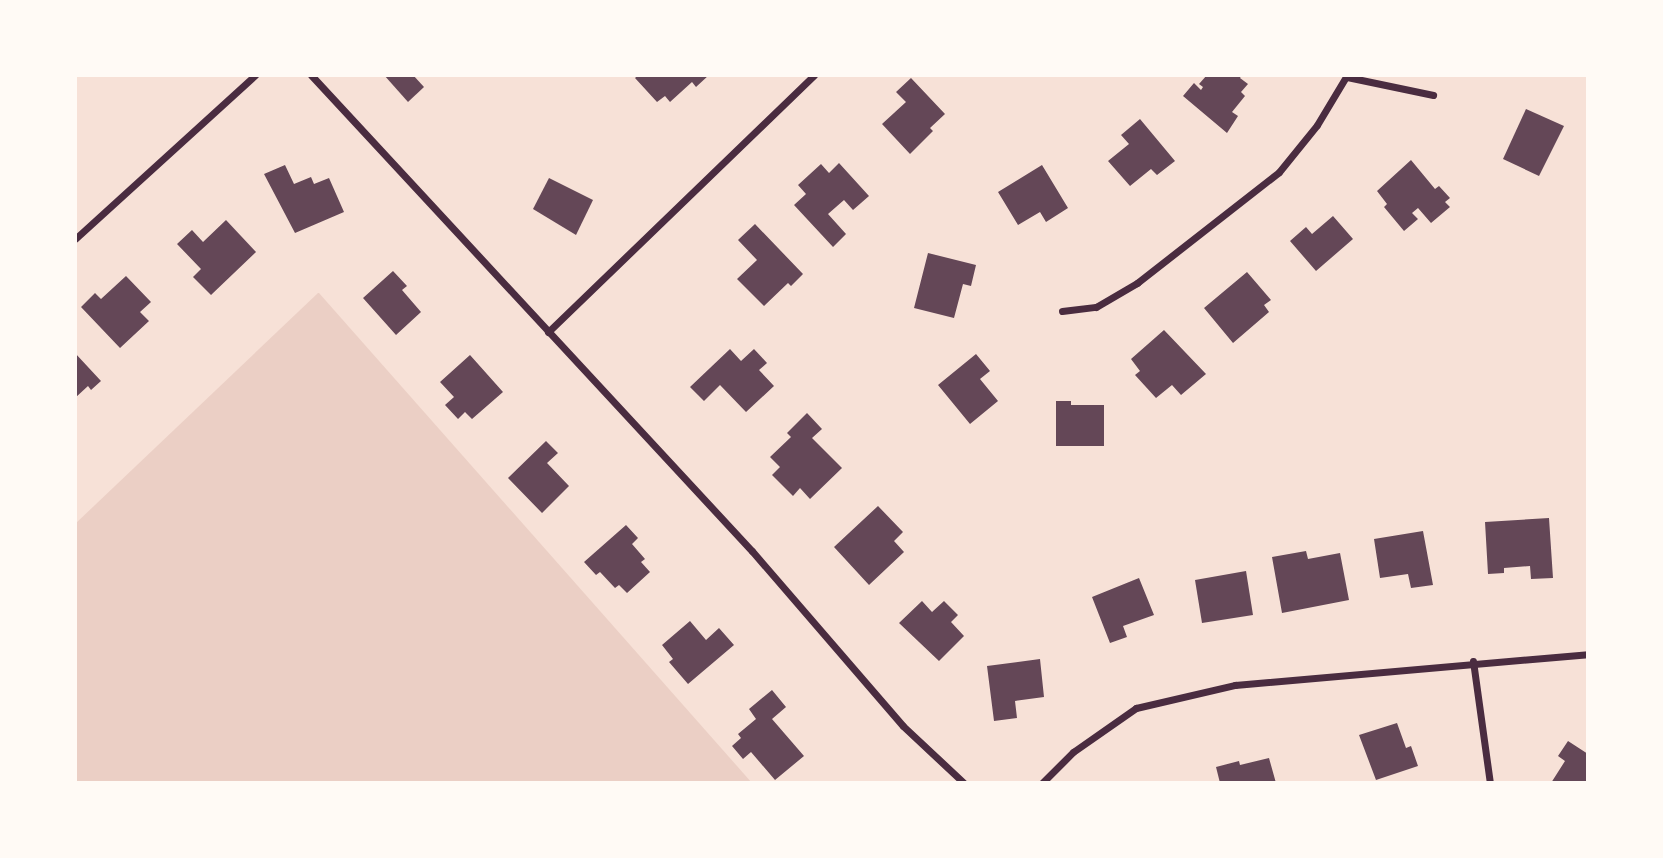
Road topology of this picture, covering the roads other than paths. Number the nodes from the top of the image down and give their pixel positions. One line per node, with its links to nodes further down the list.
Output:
1 (255, 75): 6 (street)
2 (311, 75): 8 (street)
3 (814, 75): 8 (street)
4 (1347, 76): 5 (street); 7 (street)
5 (1433, 95)
6 (75, 239)
7 (1062, 311)
8 (548, 332): 11 (street)
9 (1588, 654): 10 (street)
10 (1473, 661): 12 (street); 13 (street)
11 (964, 783)
12 (1042, 783)
13 (1490, 783)

